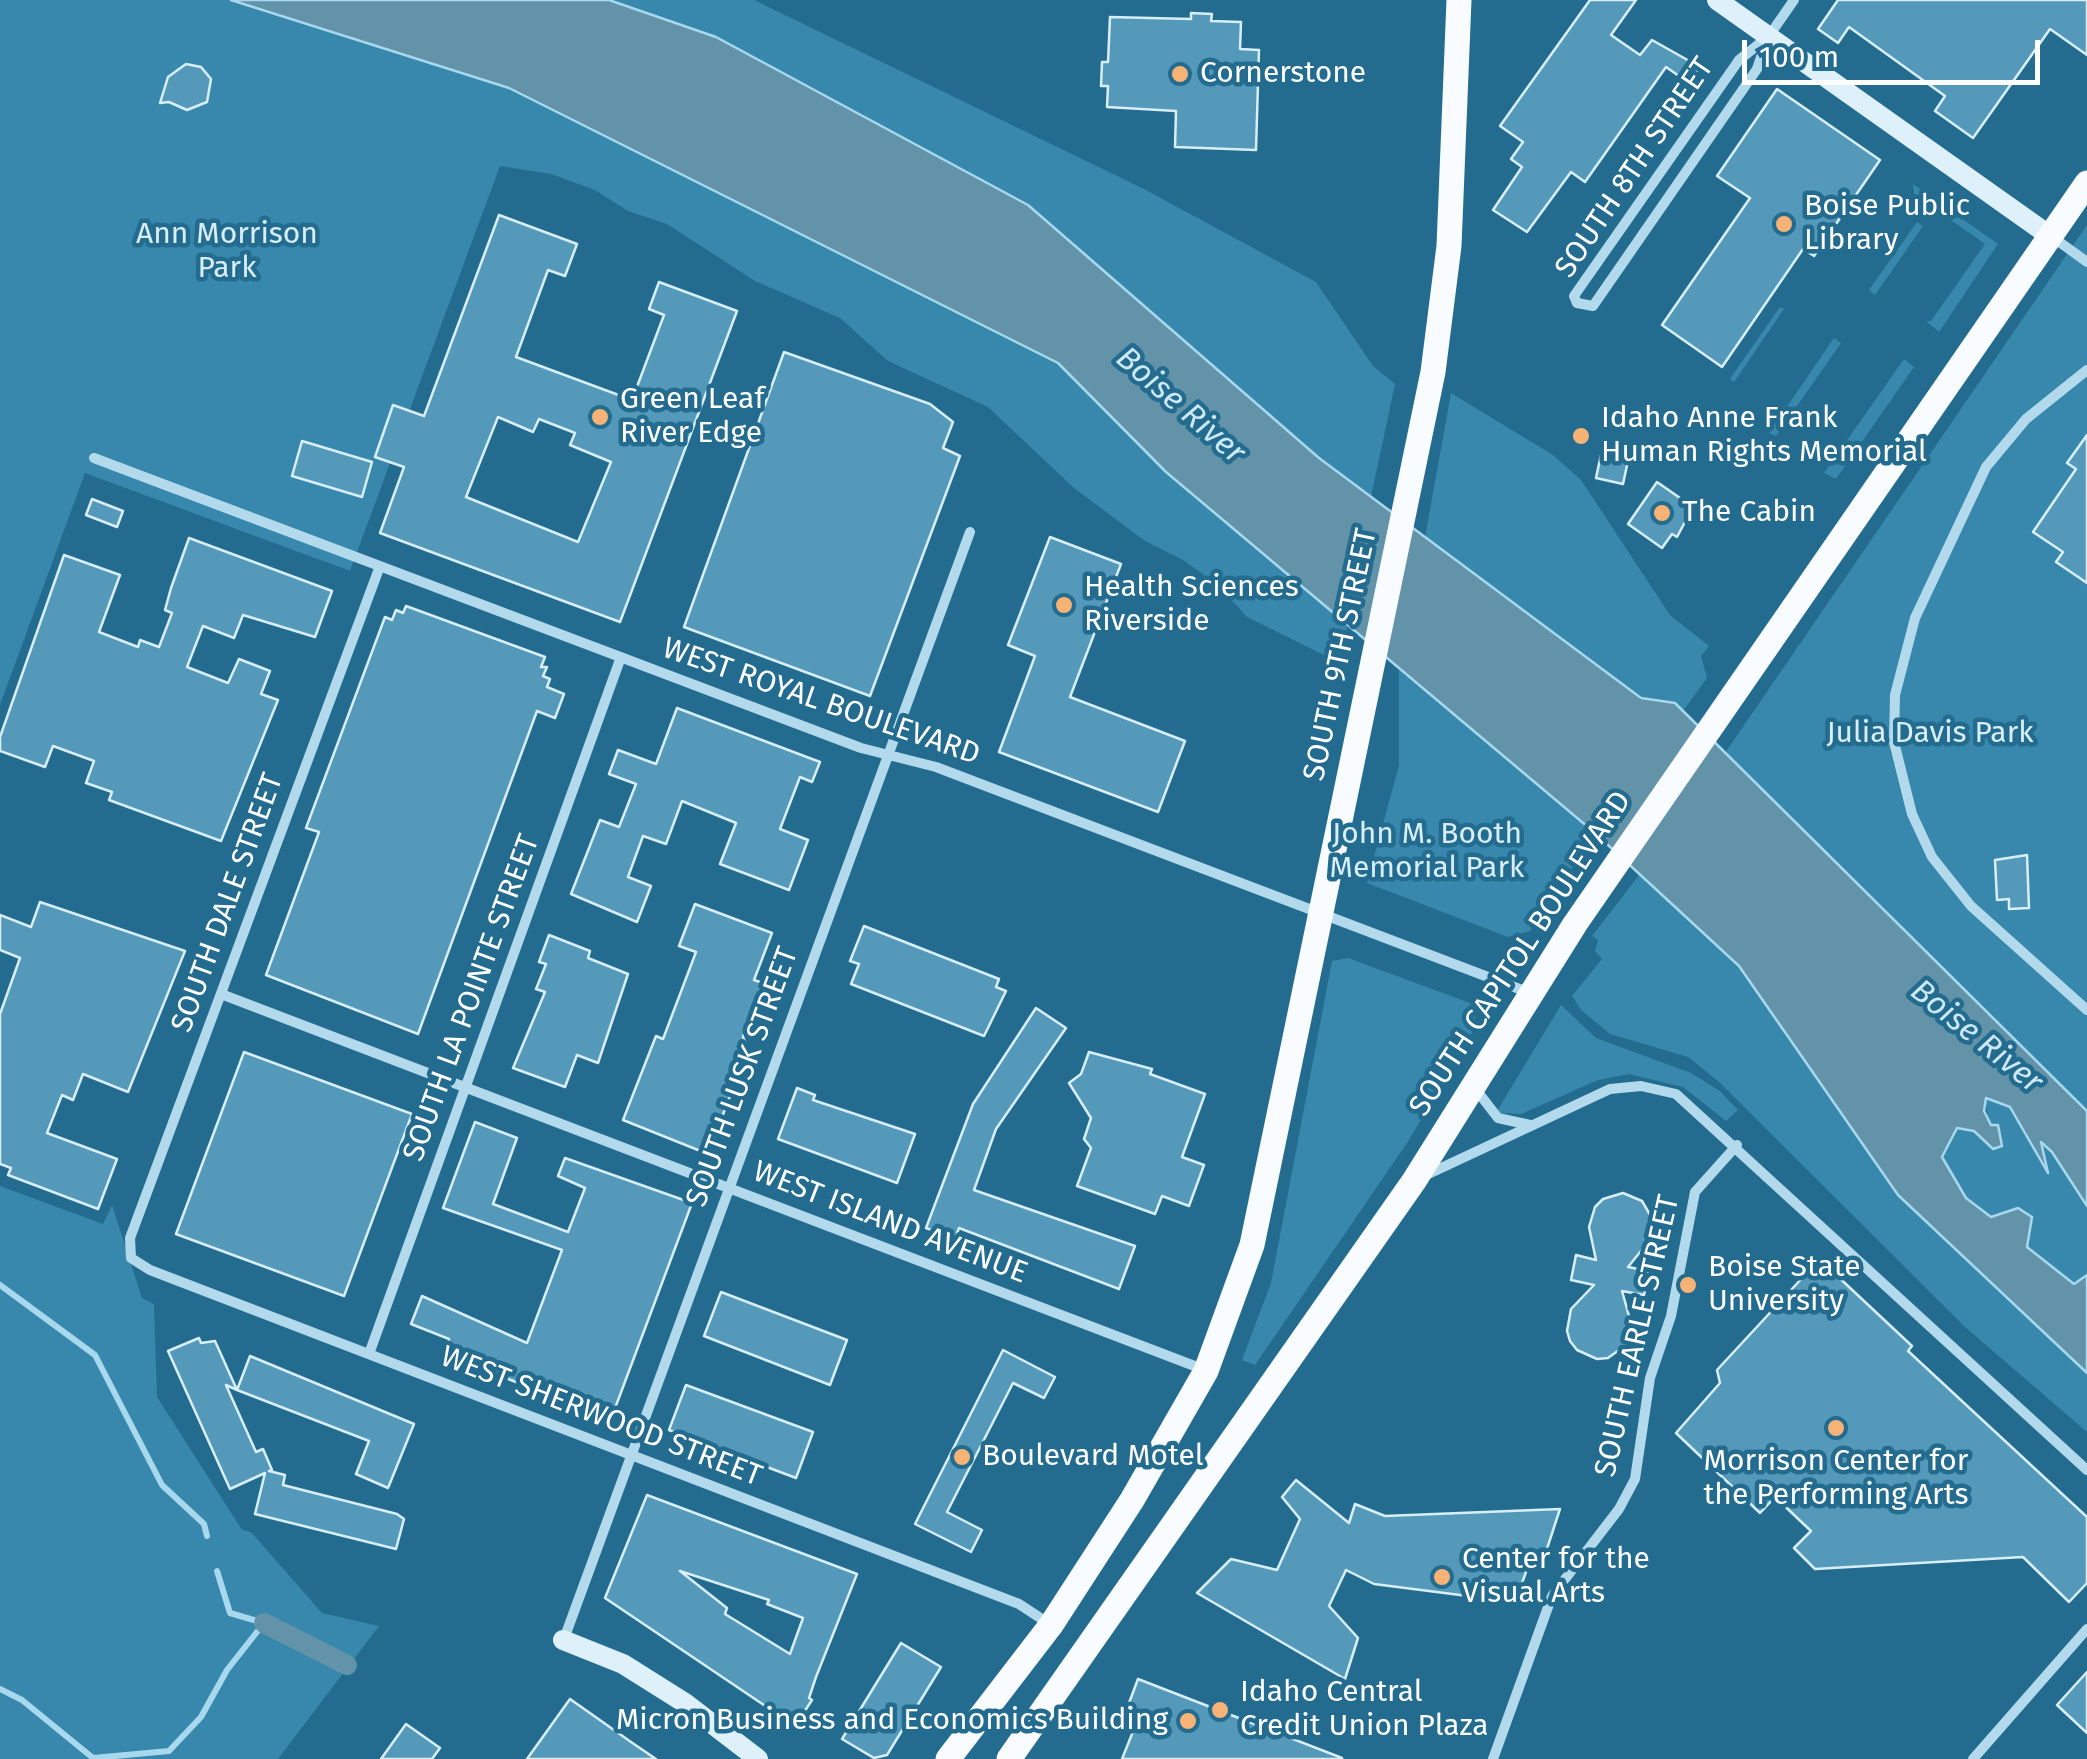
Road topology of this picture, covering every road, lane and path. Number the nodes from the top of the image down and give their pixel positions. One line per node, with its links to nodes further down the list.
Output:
1 (1459, 0): 14 (main road, SOUTH 9TH STREET)
2 (1717, 0): 4 (main road)
3 (1794, 0): 4 (street, SOUTH 8TH STREET)
4 (1768, 36): 4 (street, SOUTH 8TH STREET); 6 (main road)
5 (2087, 183): 6 (main road, SOUTH CAPITOL BOULEVARD)
6 (2050, 236): 7 (street); 15 (main road, SOUTH CAPITOL BOULEVARD)
7 (2087, 262)
8 (2087, 370): 17 (street)
9 (94, 458): 11 (street, WEST ROYAL BOULEVARD)
10 (970, 532): 13 (street, SOUTH LUSK STREET)
11 (380, 566): 12 (street, WEST ROYAL BOULEVARD); 16 (street, SOUTH DALE STREET)
12 (620, 657): 13 (street, WEST ROYAL BOULEVARD); 19 (street, SOUTH LA POINTE STREET)
13 (889, 754): 14 (street, WEST ROYAL BOULEVARD); 23 (street, SOUTH LUSK STREET)
14 (1324, 915): 15 (street, WEST ROYAL BOULEVARD); 26 (main road, SOUTH 9TH STREET)
15 (1530, 993): 18 (main road, SOUTH CAPITOL BOULEVARD)
16 (221, 994): 19 (street, WEST ISLAND AVENUE); 24 (street, SOUTH DALE STREET)
17 (2087, 1010)
18 (1473, 1084): 20 (street); 22 (main road, SOUTH CAPITOL BOULEVARD)
19 (466, 1088): 23 (street, WEST ISLAND AVENUE); 25 (street, SOUTH LA POINTE STREET)
20 (1531, 1126): 21 (street); 22 (street)
21 (1737, 1145): 28 (street); 35 (street, SOUTH EARLE STREET)
22 (1414, 1181): 34 (main road, SOUTH CAPITOL BOULEVARD)
23 (729, 1189): 26 (street, WEST ISLAND AVENUE); 27 (street, SOUTH LUSK STREET)
24 (131, 1258): 25 (street, WEST SHERWOOD STREET)
25 (369, 1354): 27 (street, WEST SHERWOOD STREET)
26 (1206, 1370): 29 (main road)
27 (632, 1455): 29 (street, WEST SHERWOOD STREET); 31 (street, SOUTH LUSK STREET)
28 (2087, 1470)
29 (1051, 1625): 33 (main road)
30 (2087, 1629): 36 (street)
31 (563, 1640): 32 (main road)
32 (744, 1755)
33 (948, 1759)
34 (1010, 1759)
35 (1493, 1759)
36 (1973, 1759)

